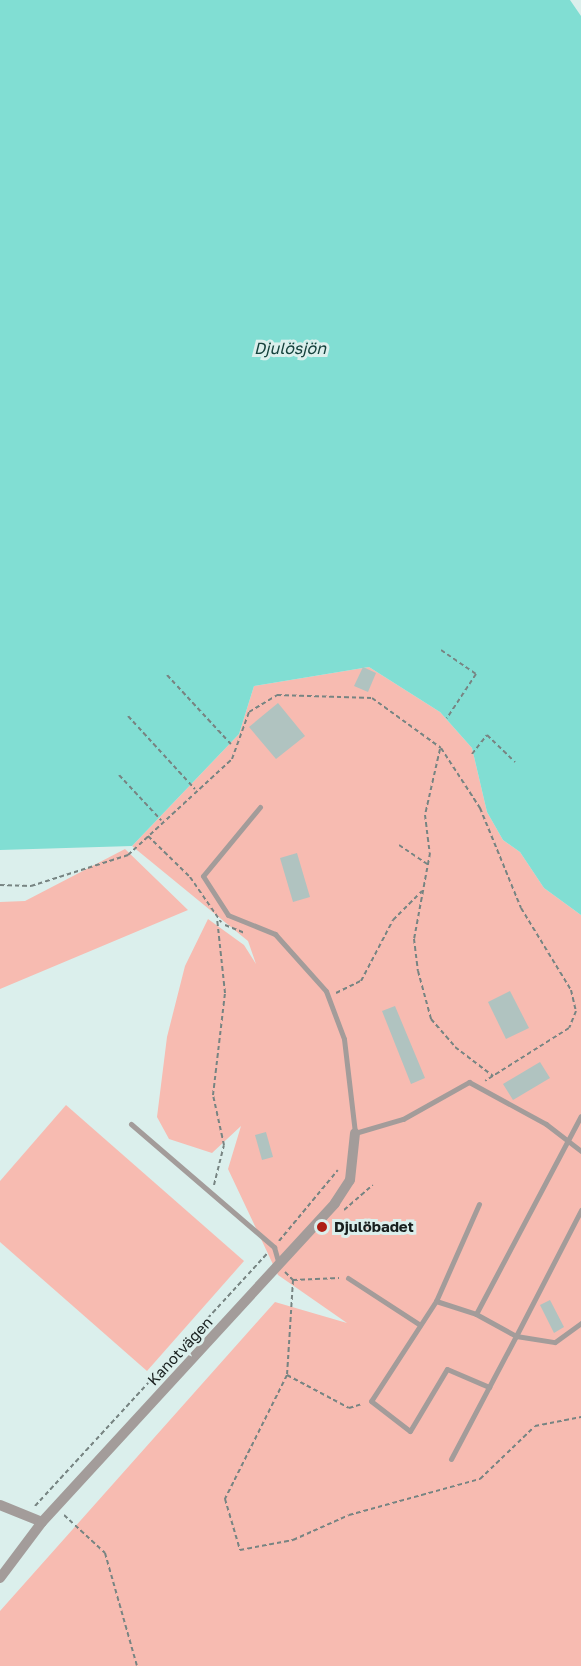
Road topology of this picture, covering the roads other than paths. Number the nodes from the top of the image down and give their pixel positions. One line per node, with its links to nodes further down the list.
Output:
1 (260, 807): 4 (lane)
2 (581, 1116): 5 (lane)
3 (131, 1124): 9 (lane)
4 (355, 1133): 5 (lane); 9 (street, Kanotvägen)
5 (566, 1139): 6 (lane); 12 (lane)
6 (581, 1151)
7 (479, 1204): 11 (lane)
8 (581, 1210): 15 (lane)
9 (279, 1265): 19 (street, Kanotvägen)
10 (348, 1278): 14 (lane)
11 (436, 1301): 12 (lane); 14 (lane)
12 (476, 1314): 15 (lane)
13 (581, 1323): 15 (lane)
14 (420, 1325): 16 (lane)
15 (516, 1336): 16 (lane)
16 (489, 1388): 17 (lane)
17 (451, 1459)
18 (0, 1505): 19 (street)
19 (42, 1522): 20 (street, Kanotvägen)
20 (0, 1578)

